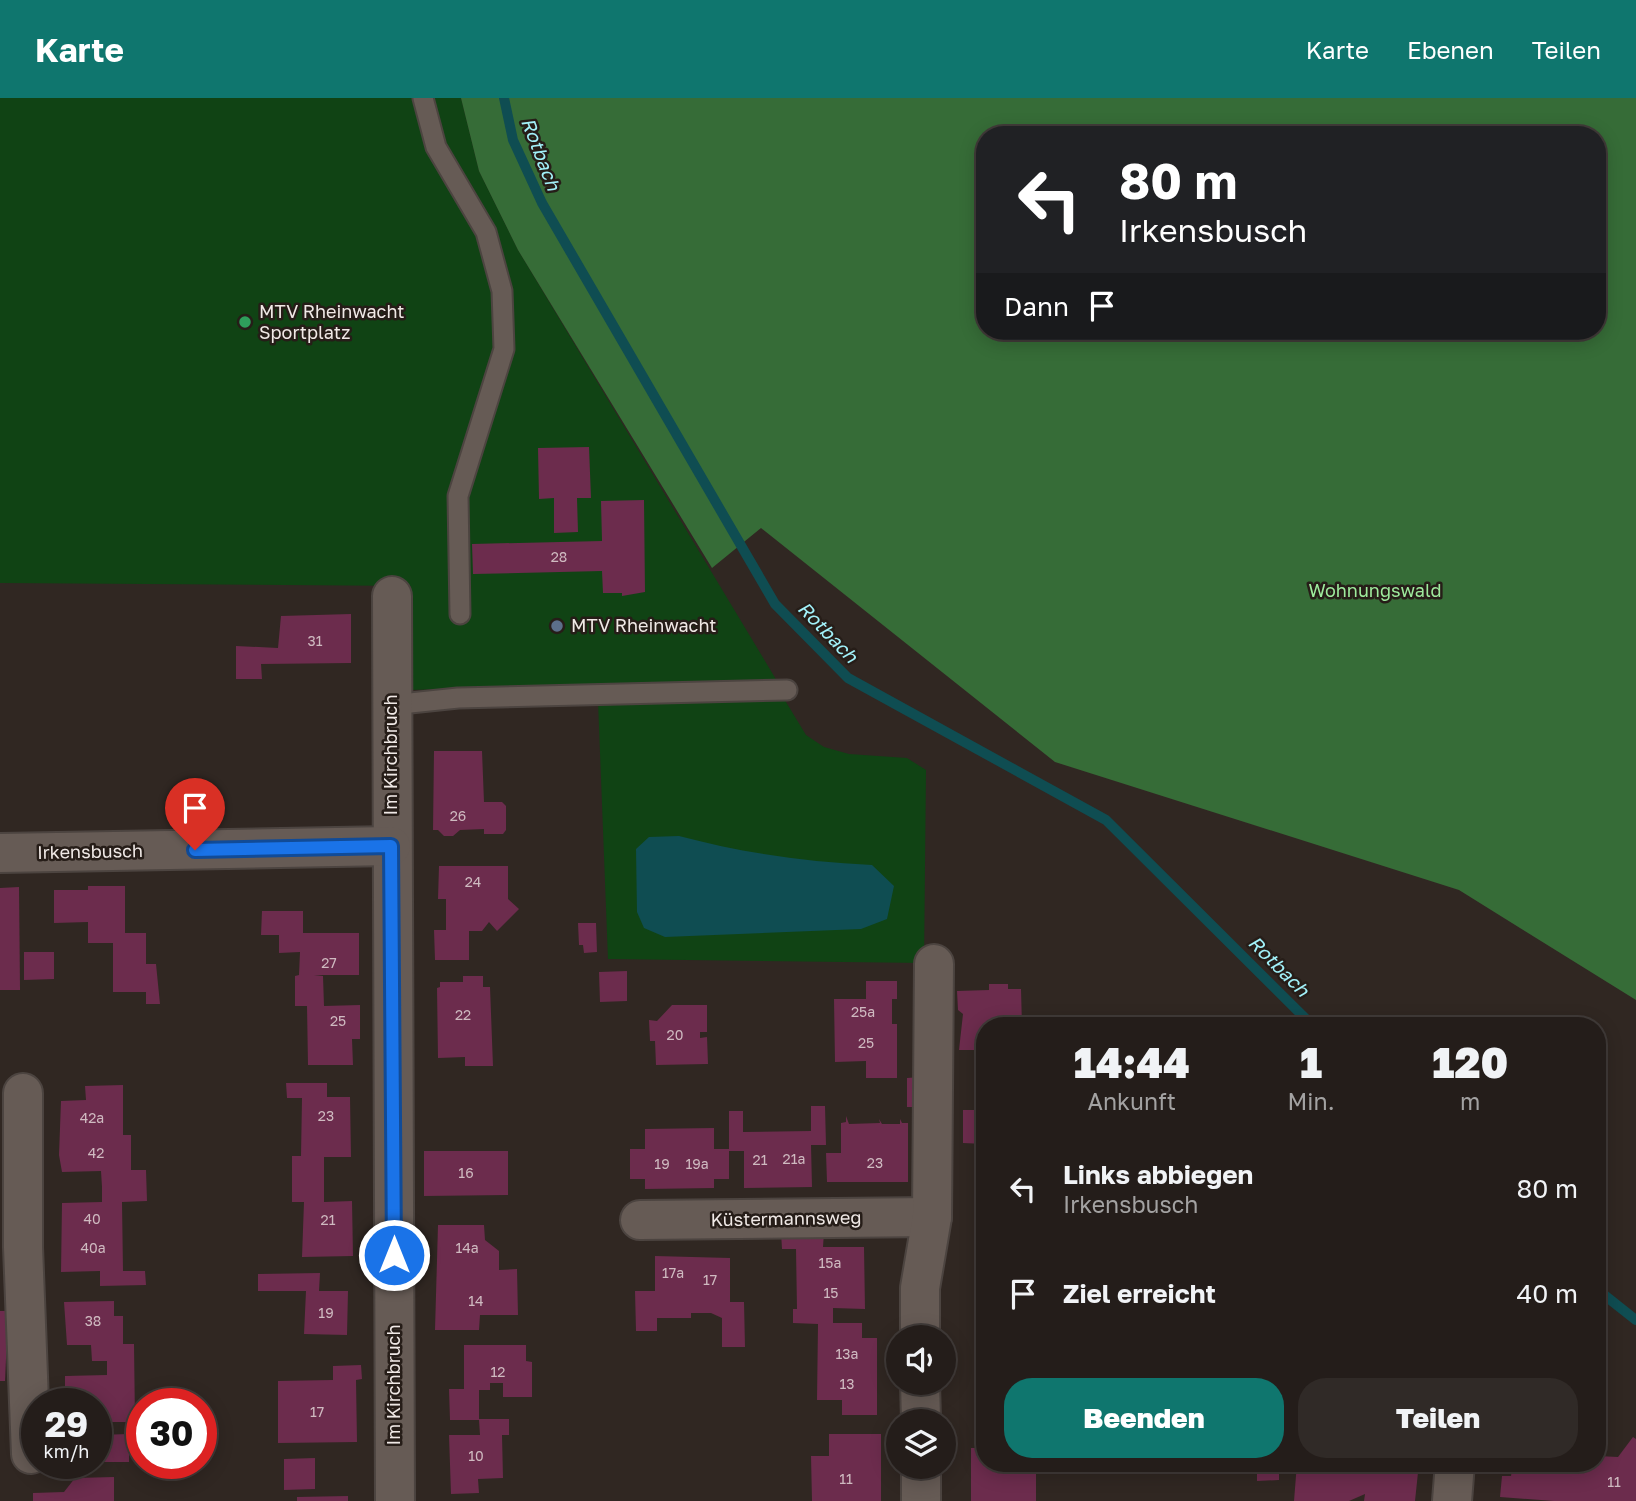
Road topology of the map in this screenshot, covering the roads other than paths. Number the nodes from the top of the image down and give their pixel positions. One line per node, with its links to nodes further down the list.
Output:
1 (423, 98): 3 (lane)
2 (392, 596): 5 (street, Im Kirchbruch)
3 (460, 614)
4 (787, 690): 5 (lane)
5 (391, 705): 6 (street, Im Kirchbruch)
6 (391, 846): 7 (street, Irkensbusch); 17 (street, Im Kirchbruch)
7 (0, 853)
8 (934, 964): 10 (street)
9 (23, 1093): 12 (street)
10 (932, 1217): 11 (street, Küstermannsweg); 13 (street)
11 (640, 1220)
12 (11, 1246): 14 (street)
13 (920, 1325)
14 (25, 1388)
15 (1454, 1472): 19 (street)
16 (920, 1479): 18 (street)
17 (395, 1501)
18 (920, 1501)
19 (1452, 1501)

